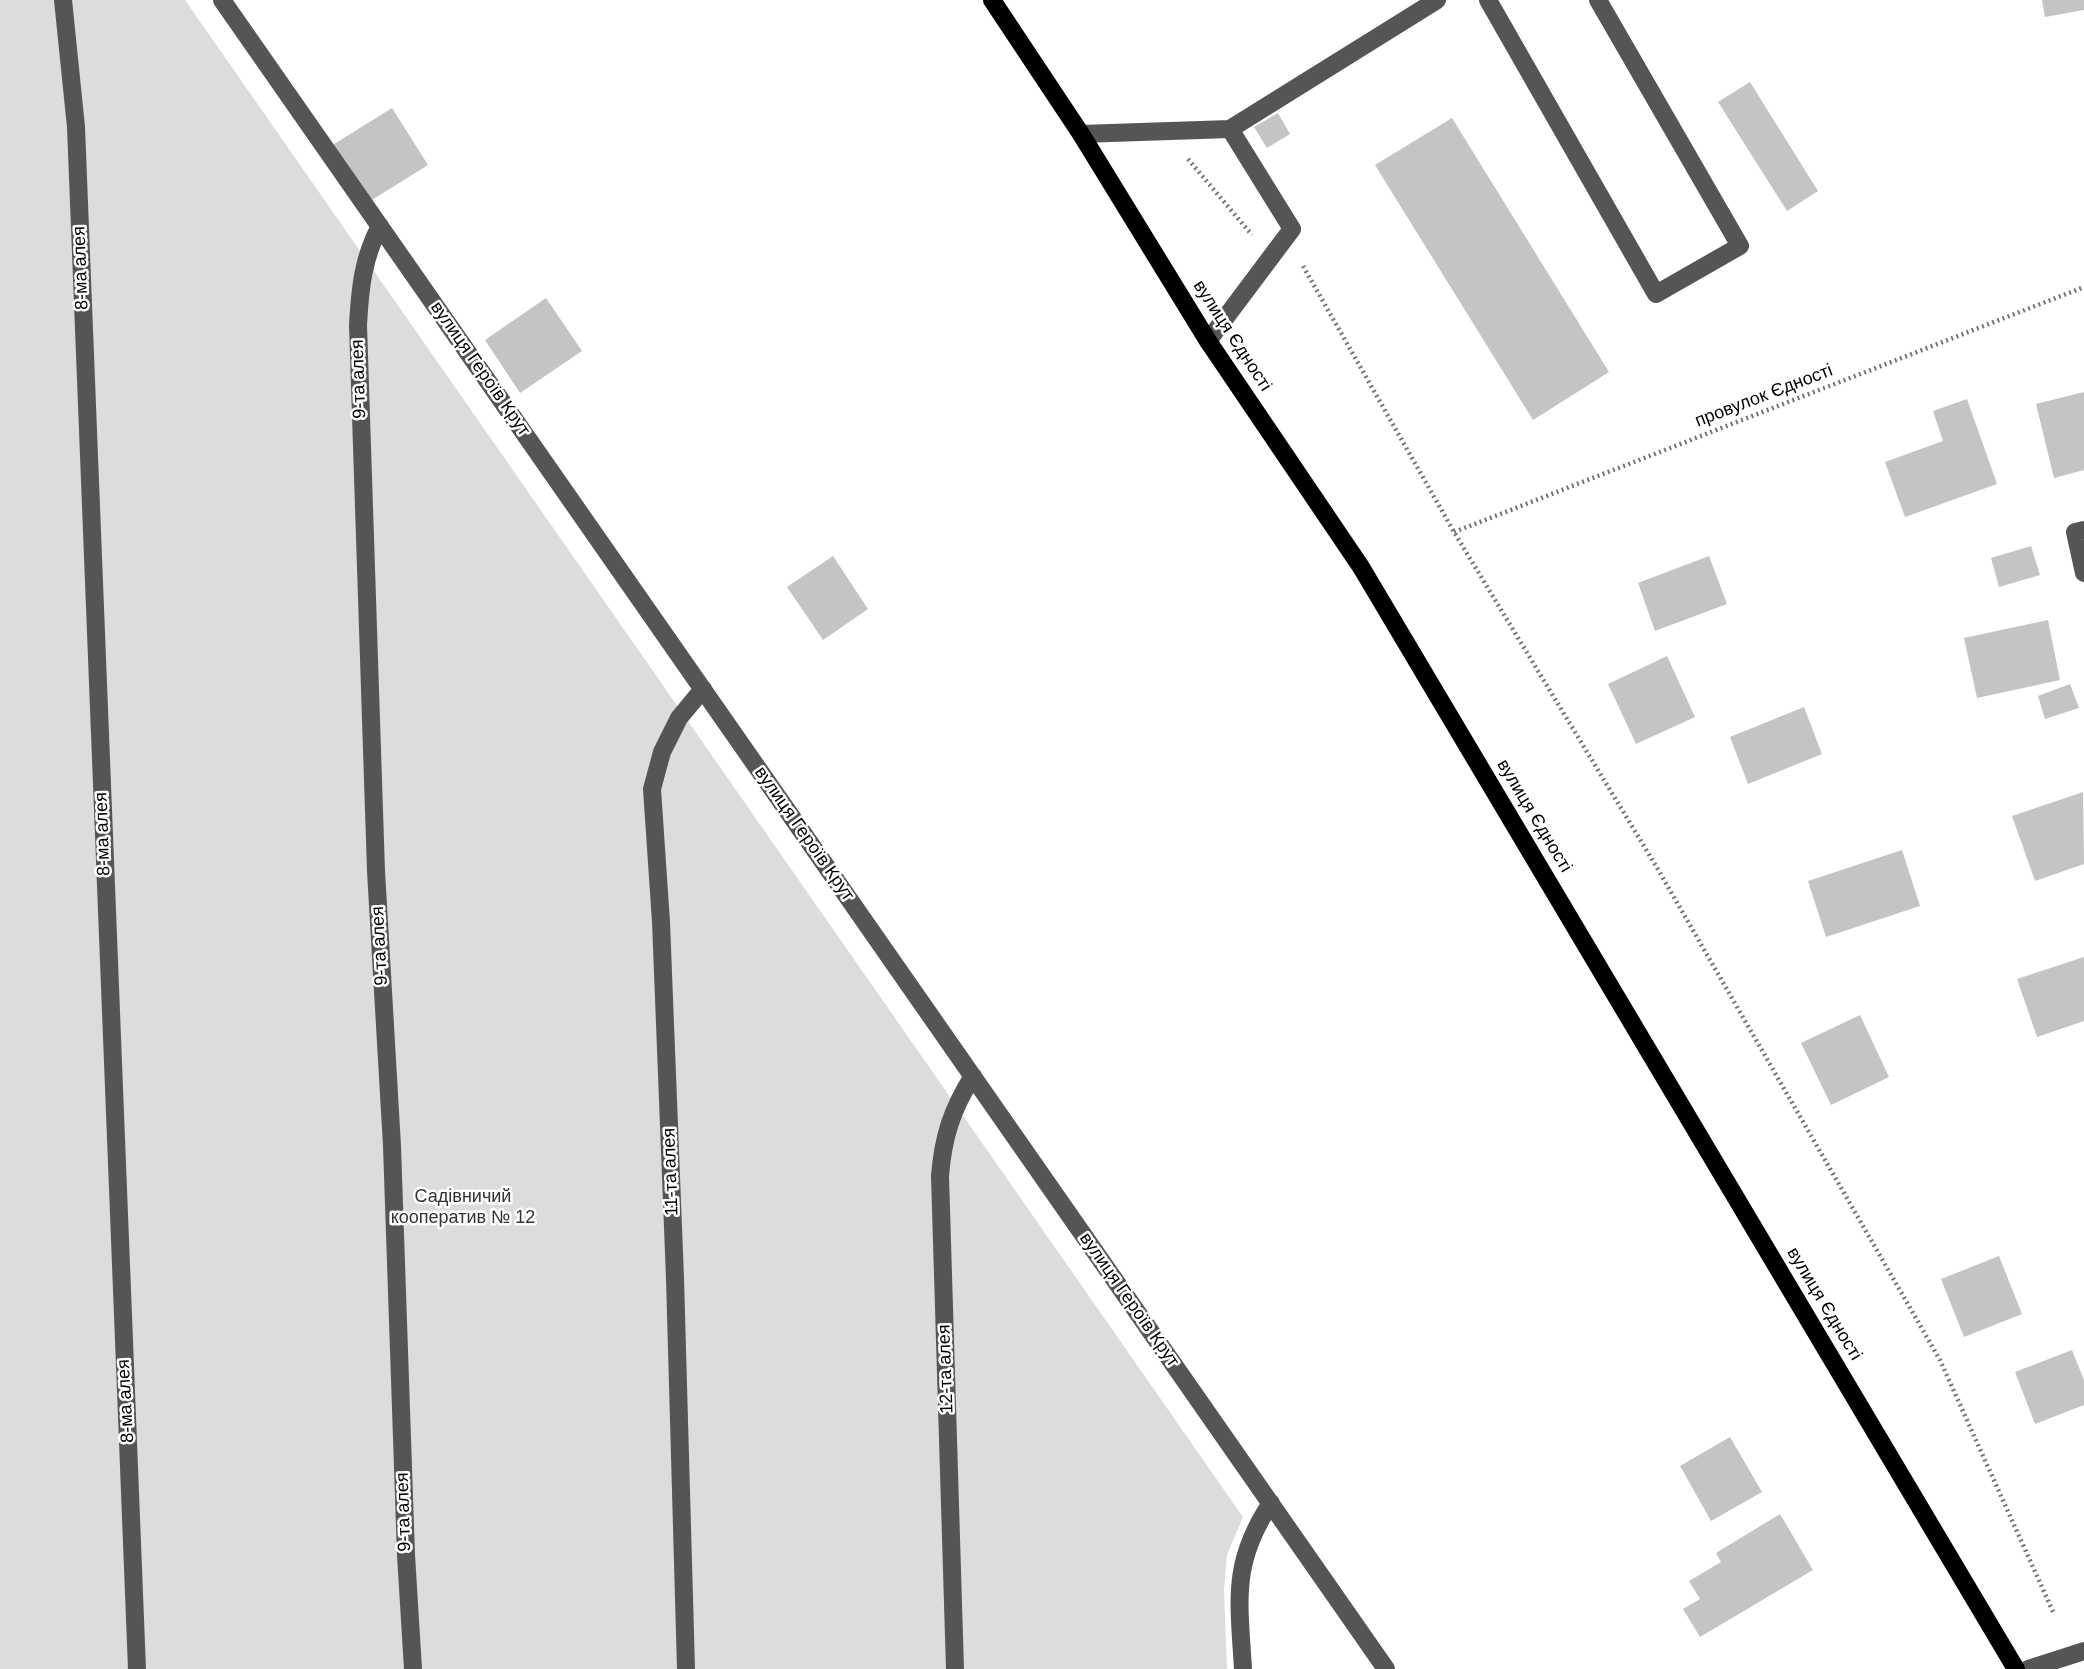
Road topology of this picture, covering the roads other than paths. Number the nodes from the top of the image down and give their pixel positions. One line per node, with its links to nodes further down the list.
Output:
1 (63, 0): 17 (street, 8-ма алея)
2 (222, 0): 9 (street, вулиця Героїв Крут)
3 (992, 0): 8 (main road, вулиця Єдності)
4 (1437, 0): 7 (street)
5 (1488, 0): 6 (street)
6 (1598, 0)
7 (1230, 129): 8 (street); 10 (street)
8 (1081, 134): 10 (main road, вулиця Єдності)
9 (380, 226): 13 (street, вулиця Героїв Крут); 18 (street, 9-та алея)
10 (1208, 341): 23 (main road, вулиця Єдності)
11 (2084, 530): 12 (street)
12 (2084, 573)
13 (703, 689): 14 (street, вулиця Героїв Крут); 19 (street, 11-та алея)
14 (973, 1076): 15 (street, вулиця Героїв Крут); 20 (street, 12-та алея)
15 (1270, 1503): 21 (street); 22 (street, вулиця Героїв Крут)
16 (2084, 1651): 24 (street)
17 (138, 1669)
18 (413, 1669)
19 (686, 1669)
20 (955, 1669)
21 (1243, 1669)
22 (1386, 1669)
23 (2017, 1669)
24 (2028, 1669)

